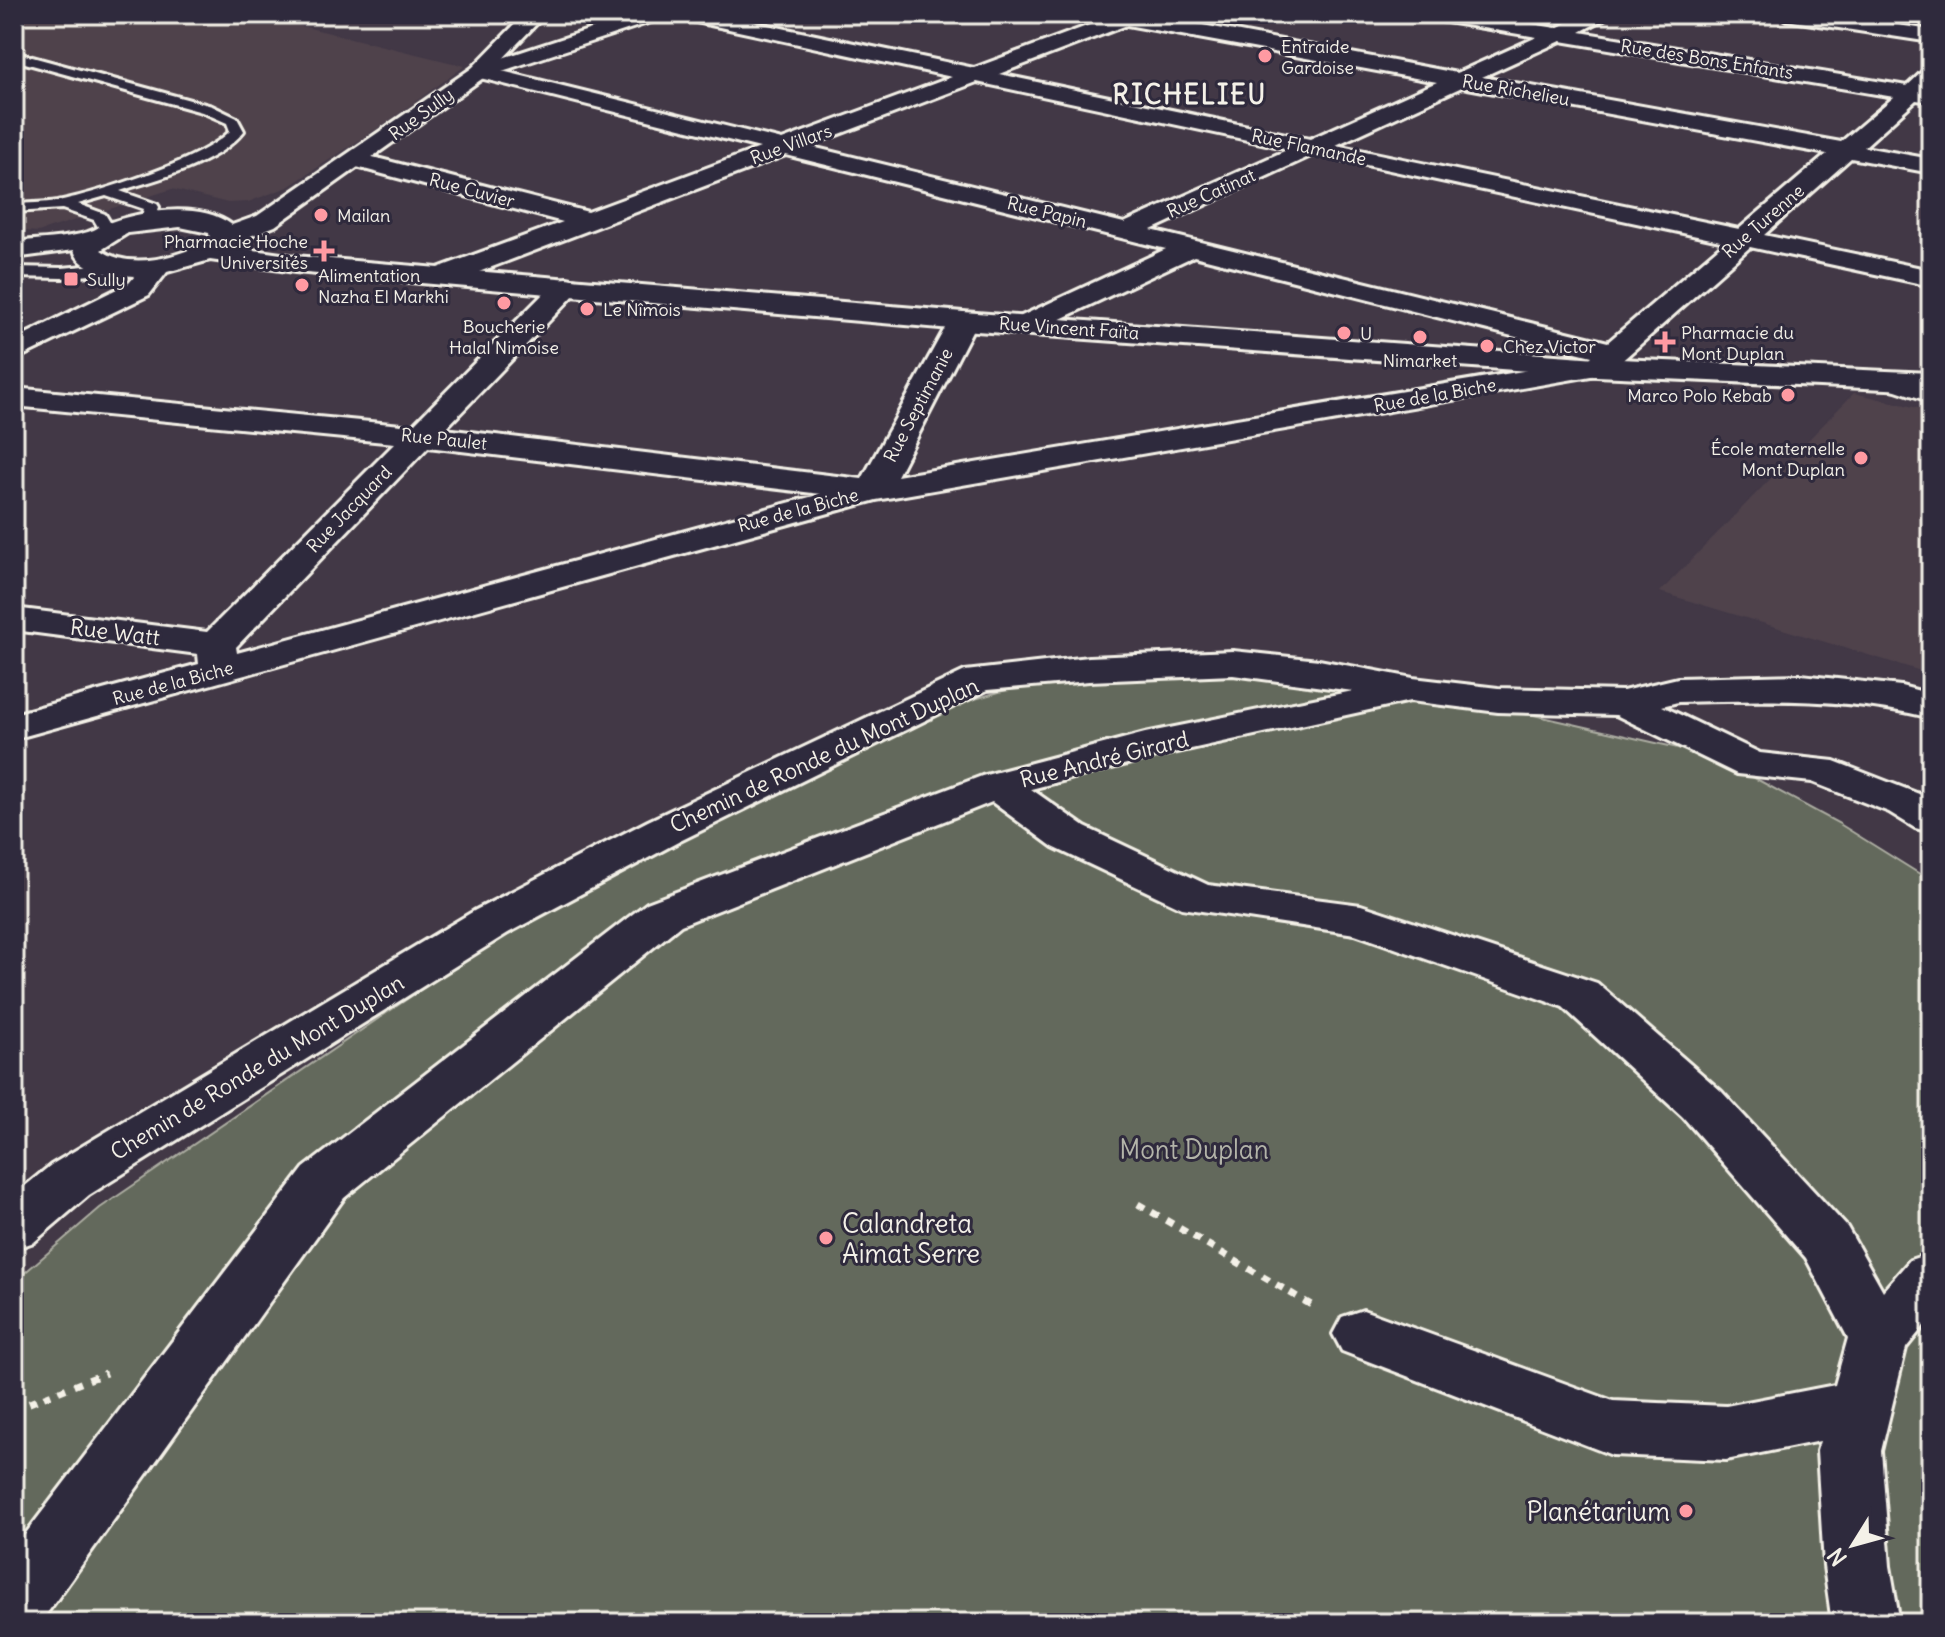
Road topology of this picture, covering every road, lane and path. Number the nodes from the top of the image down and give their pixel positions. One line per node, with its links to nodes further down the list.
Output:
1 (536, 14): 12 (street, Rue Sully)
2 (656, 14): 12 (street)
3 (687, 14): 13 (street, Rue Flamande)
4 (1101, 14): 8 (street, Rue Richelieu)
5 (1435, 14): 9 (street, Rue des Bons Enfants)
6 (1603, 14): 9 (street, Rue Catinat)
7 (1786, 14): 10 (street)
8 (1132, 16): 13 (street, Rue Villars); 14 (street, Rue Richelieu)
9 (1557, 34): 14 (street, Rue Catinat); 15 (street, Rue des Bons Enfants)
10 (1931, 36)
11 (14, 56): 21 (lane)
12 (479, 72): 16 (street, Rue Papin); 19 (street, Rue Sully)
13 (974, 76): 16 (street, Rue Villars); 17 (street, Rue Flamande)
14 (1458, 79): 17 (street, Rue Catinat); 18 (street, Rue Richelieu)
15 (1925, 88): 18 (street, Rue Turenne)
16 (785, 147): 26 (street, Rue Villars); 28 (street, Rue Papin)
17 (1310, 148): 28 (street, Rue Catinat); 30 (street, Rue Flamande)
18 (1845, 150): 20 (street, Rue Richelieu); 30 (street, Rue Turenne)
19 (357, 160): 22 (street, Rue Sully); 26 (street, Rue Cuvier)
20 (1931, 166)
21 (105, 191): 23 (lane); 27 (lane)
22 (296, 202): 25 (street, Rue Sully); 31 (street, Rue Sully)
23 (63, 204): 24 (lane); 29 (lane)
24 (14, 208)
25 (194, 220): 27 (street, Rue Sully); 31 (street)
26 (587, 220): 38 (street, Rue Villars)
27 (148, 222): 29 (street, Rue Sully)
28 (1126, 232): 32 (street, Rue Papin)
29 (96, 236): 33 (street); 34 (street); 36 (street, Rue Sully)
30 (1743, 238): 39 (street, Rue Flamande); 44 (street, Rue Turenne)
31 (217, 244): 35 (street, Rue Sully); 38 (street, Rue Vincent Faïta)
32 (1193, 247): 42 (street, Rue Catinat); 44 (street, Rue Papin)
33 (14, 250)
34 (14, 263)
35 (159, 265): 36 (street, Rue Sully); 43 (street)
36 (130, 267): 37 (lane)
37 (14, 272)
38 (445, 275): 40 (street, Rue Vincent Faïta)
39 (1931, 278)
40 (567, 286): 41 (street, Rue Vincent Faïta); 49 (street, Rue Jacquard)
41 (963, 321): 42 (street, Rue Vincent Faïta); 50 (street, Rue Septimanie)
42 (1025, 325): 44 (street, Rue Vincent Faïta)
43 (14, 351)
44 (1606, 360): 45 (street, Rue Vincent Faïta); 50 (street, Rue de la Biche)
45 (1898, 381): 46 (street, Rue Vincent Faïta); 47 (street)
46 (1931, 382)
47 (1931, 393)
48 (14, 397): 49 (street, Rue Paulet)
49 (420, 436): 50 (street, Rue Paulet); 52 (street, Rue Jacquard)
50 (873, 490): 52 (street, Rue de la Biche)
51 (14, 619): 52 (street, Rue Watt)
52 (218, 658): 56 (street, Rue de la Biche)
53 (1413, 690): 54 (street, Chemin de Ronde du Mont Duplan); 57 (street, Rue André Girard); 60 (street, Chemin de Ronde du Mont Duplan)
54 (1623, 703): 55 (street, Chemin de Ronde du Mont Duplan); 58 (street)
55 (1931, 706)
56 (14, 727)
57 (997, 785): 63 (street, Rue André Girard); 65 (street)
58 (1931, 819)
59 (1138, 1204): 62 (path)
60 (14, 1227)
61 (1931, 1276): 63 (street)
62 (1363, 1334): 64 (street)
63 (1878, 1338): 64 (street)
64 (1860, 1406): 66 (street)
65 (14, 1603)
66 (1866, 1623)

